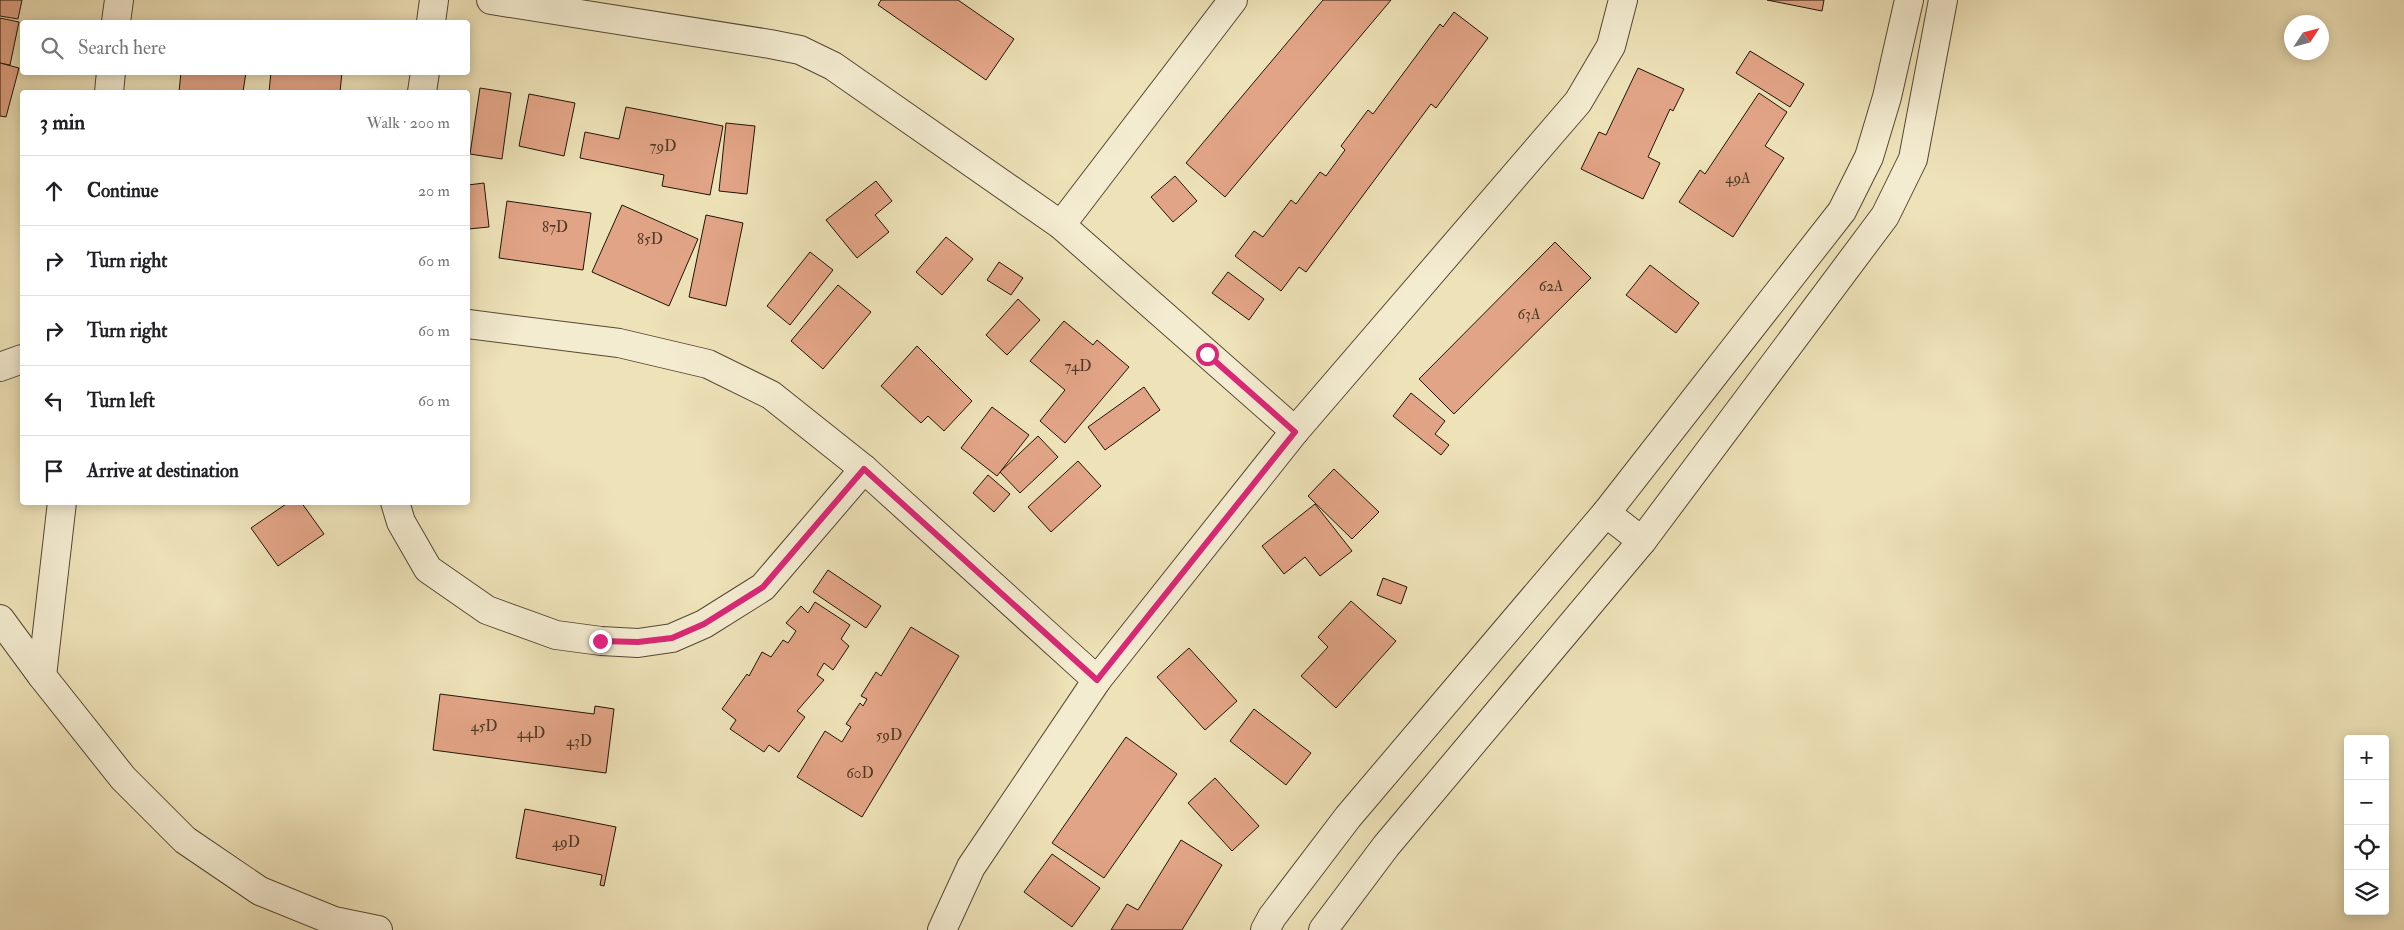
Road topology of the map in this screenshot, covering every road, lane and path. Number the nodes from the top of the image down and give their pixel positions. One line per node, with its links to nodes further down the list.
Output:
1 (119, 0): 8 (street)
2 (434, 0): 9 (street)
3 (491, 0): 14 (street)
4 (1233, 0): 14 (street)
5 (1623, 0): 18 (street)
6 (1909, 0): 22 (street)
7 (1943, 0): 23 (street)
8 (116, 20)
9 (431, 20)
10 (111, 75): 12 (street)
11 (425, 75): 13 (street)
12 (109, 90)
13 (422, 90)
14 (1060, 224): 18 (street)
15 (470, 324): 19 (street)
16 (20, 359): 17 (street)
17 (0, 367)
18 (1295, 432): 26 (street)
19 (864, 469): 21 (street); 26 (street)
20 (62, 505): 25 (street)
21 (396, 505)
22 (1606, 513): 23 (street); 29 (street)
23 (1642, 542): 30 (street)
24 (0, 619): 25 (street)
25 (42, 676): 27 (street)
26 (1097, 680): 28 (street)
27 (378, 930)
28 (942, 930)
29 (1265, 930)
30 (1323, 930)

